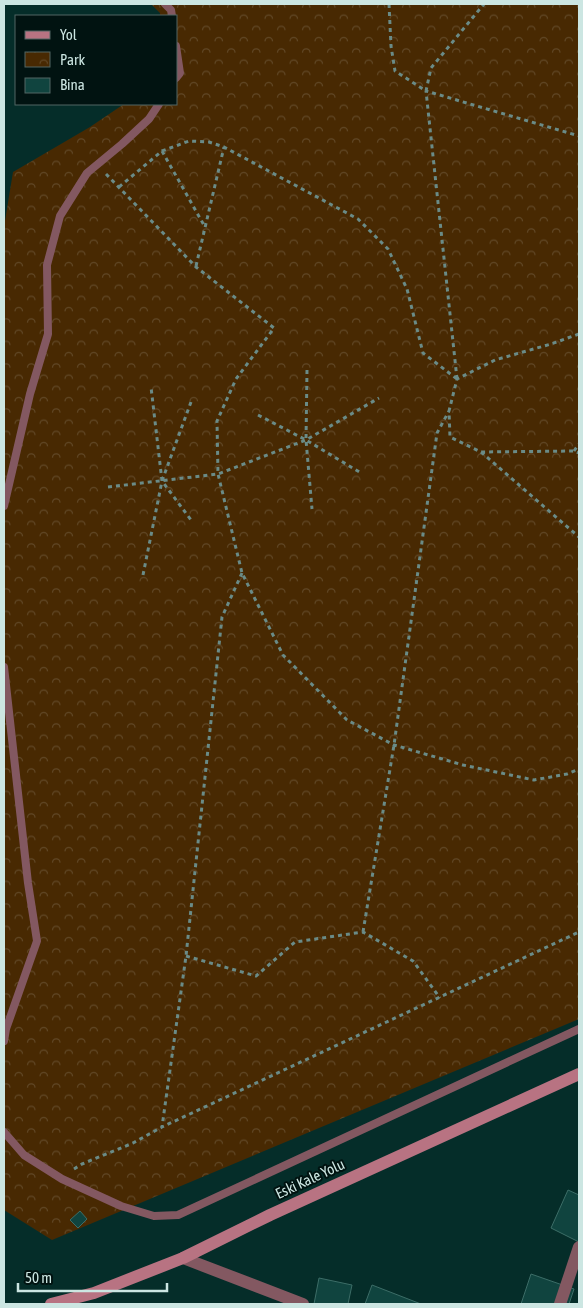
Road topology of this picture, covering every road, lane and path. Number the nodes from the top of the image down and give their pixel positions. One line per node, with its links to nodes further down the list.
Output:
1 (165, 4): 4 (lane)
2 (389, 4): 7 (path)
3 (484, 4): 7 (path)
4 (172, 15)
5 (178, 60): 6 (lane)
6 (178, 76)
7 (426, 91): 9 (path); 18 (path)
8 (158, 105): 12 (lane)
9 (579, 136)
10 (224, 147): 11 (path); 14 (path); 18 (path)
11 (162, 151): 13 (path); 14 (path)
12 (97, 165): 13 (path); 33 (lane)
13 (118, 187): 15 (path)
14 (205, 227): 15 (path)
15 (196, 266): 30 (path)
16 (579, 334): 18 (path)
17 (307, 370): 24 (path)
18 (457, 379): 22 (path)
19 (151, 387): 31 (path)
20 (379, 398): 24 (path)
21 (191, 402): 31 (path)
22 (449, 412): 26 (path); 40 (path)
23 (258, 416): 24 (path)
24 (306, 440): 29 (path); 30 (path); 34 (path)
25 (579, 444): 27 (path)
26 (481, 452): 27 (path); 36 (path)
27 (574, 452): 28 (path)
28 (579, 453)
29 (361, 473)
30 (218, 474): 31 (path); 37 (path)
31 (162, 481): 32 (path); 35 (path); 38 (path)
32 (108, 487)
33 (4, 506)
34 (312, 509)
35 (191, 520)
36 (579, 536)
37 (242, 573): 40 (path); 44 (path)
38 (143, 575)
39 (4, 668): 47 (lane)
40 (394, 745): 41 (path); 42 (path)
41 (579, 769)
42 (363, 932): 44 (path); 45 (path)
43 (579, 932): 45 (path)
44 (186, 956): 49 (path)
45 (440, 998): 49 (path)
46 (579, 1029): 51 (lane)
47 (4, 1041)
48 (579, 1074): 53 (street, Eski Kale Yolu)
49 (162, 1127): 51 (path)
50 (4, 1132): 51 (lane)
51 (62, 1179)
52 (579, 1247): 56 (street)
53 (183, 1258): 54 (street, Eski Kale Yolu); 55 (street)
54 (51, 1304)
55 (303, 1304)
56 (560, 1304)

